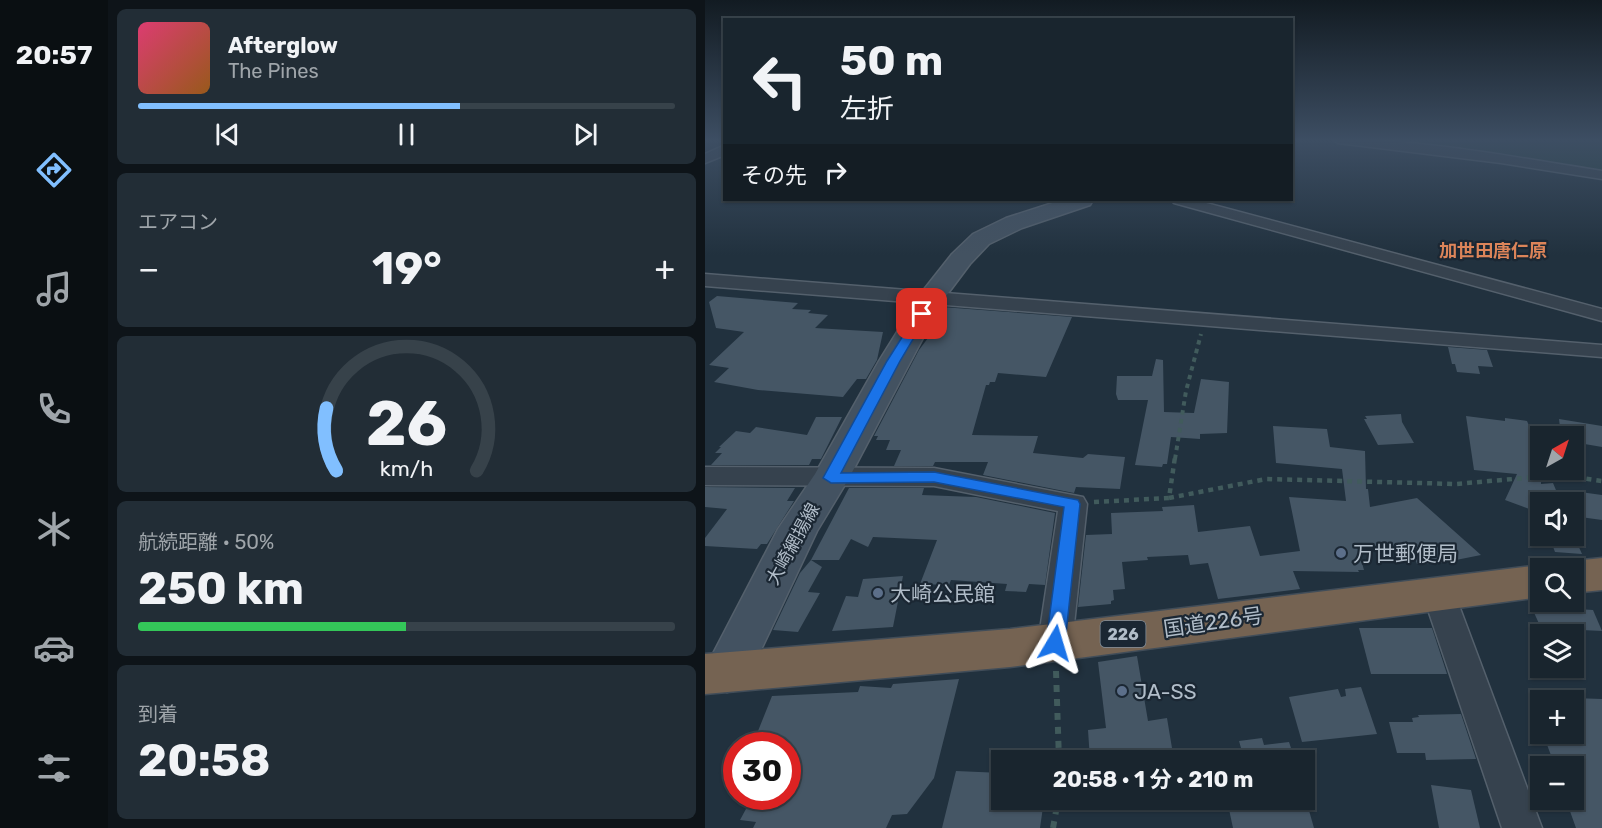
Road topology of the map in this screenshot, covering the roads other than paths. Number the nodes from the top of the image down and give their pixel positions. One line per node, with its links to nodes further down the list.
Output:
1 (1078, 201): 4 (street, 大崎網揚線)
2 (1183, 201): 5 (street)
3 (705, 280): 4 (street)
4 (931, 298): 6 (street); 8 (street, 大崎網揚線)
5 (1602, 315)
6 (1602, 351)
7 (705, 476): 8 (street)
8 (831, 478): 13 (street); 14 (street, 大崎網揚線)
9 (1602, 574): 10 (highway)
10 (1584, 576)
11 (1530, 582): 12 (highway, 国道226号 / 226)
12 (1438, 592): 13 (highway, 国道226号 / 226); 15 (street)
13 (1055, 643): 14 (highway, 国道226号 / 226)
14 (716, 673)
15 (1522, 828)

